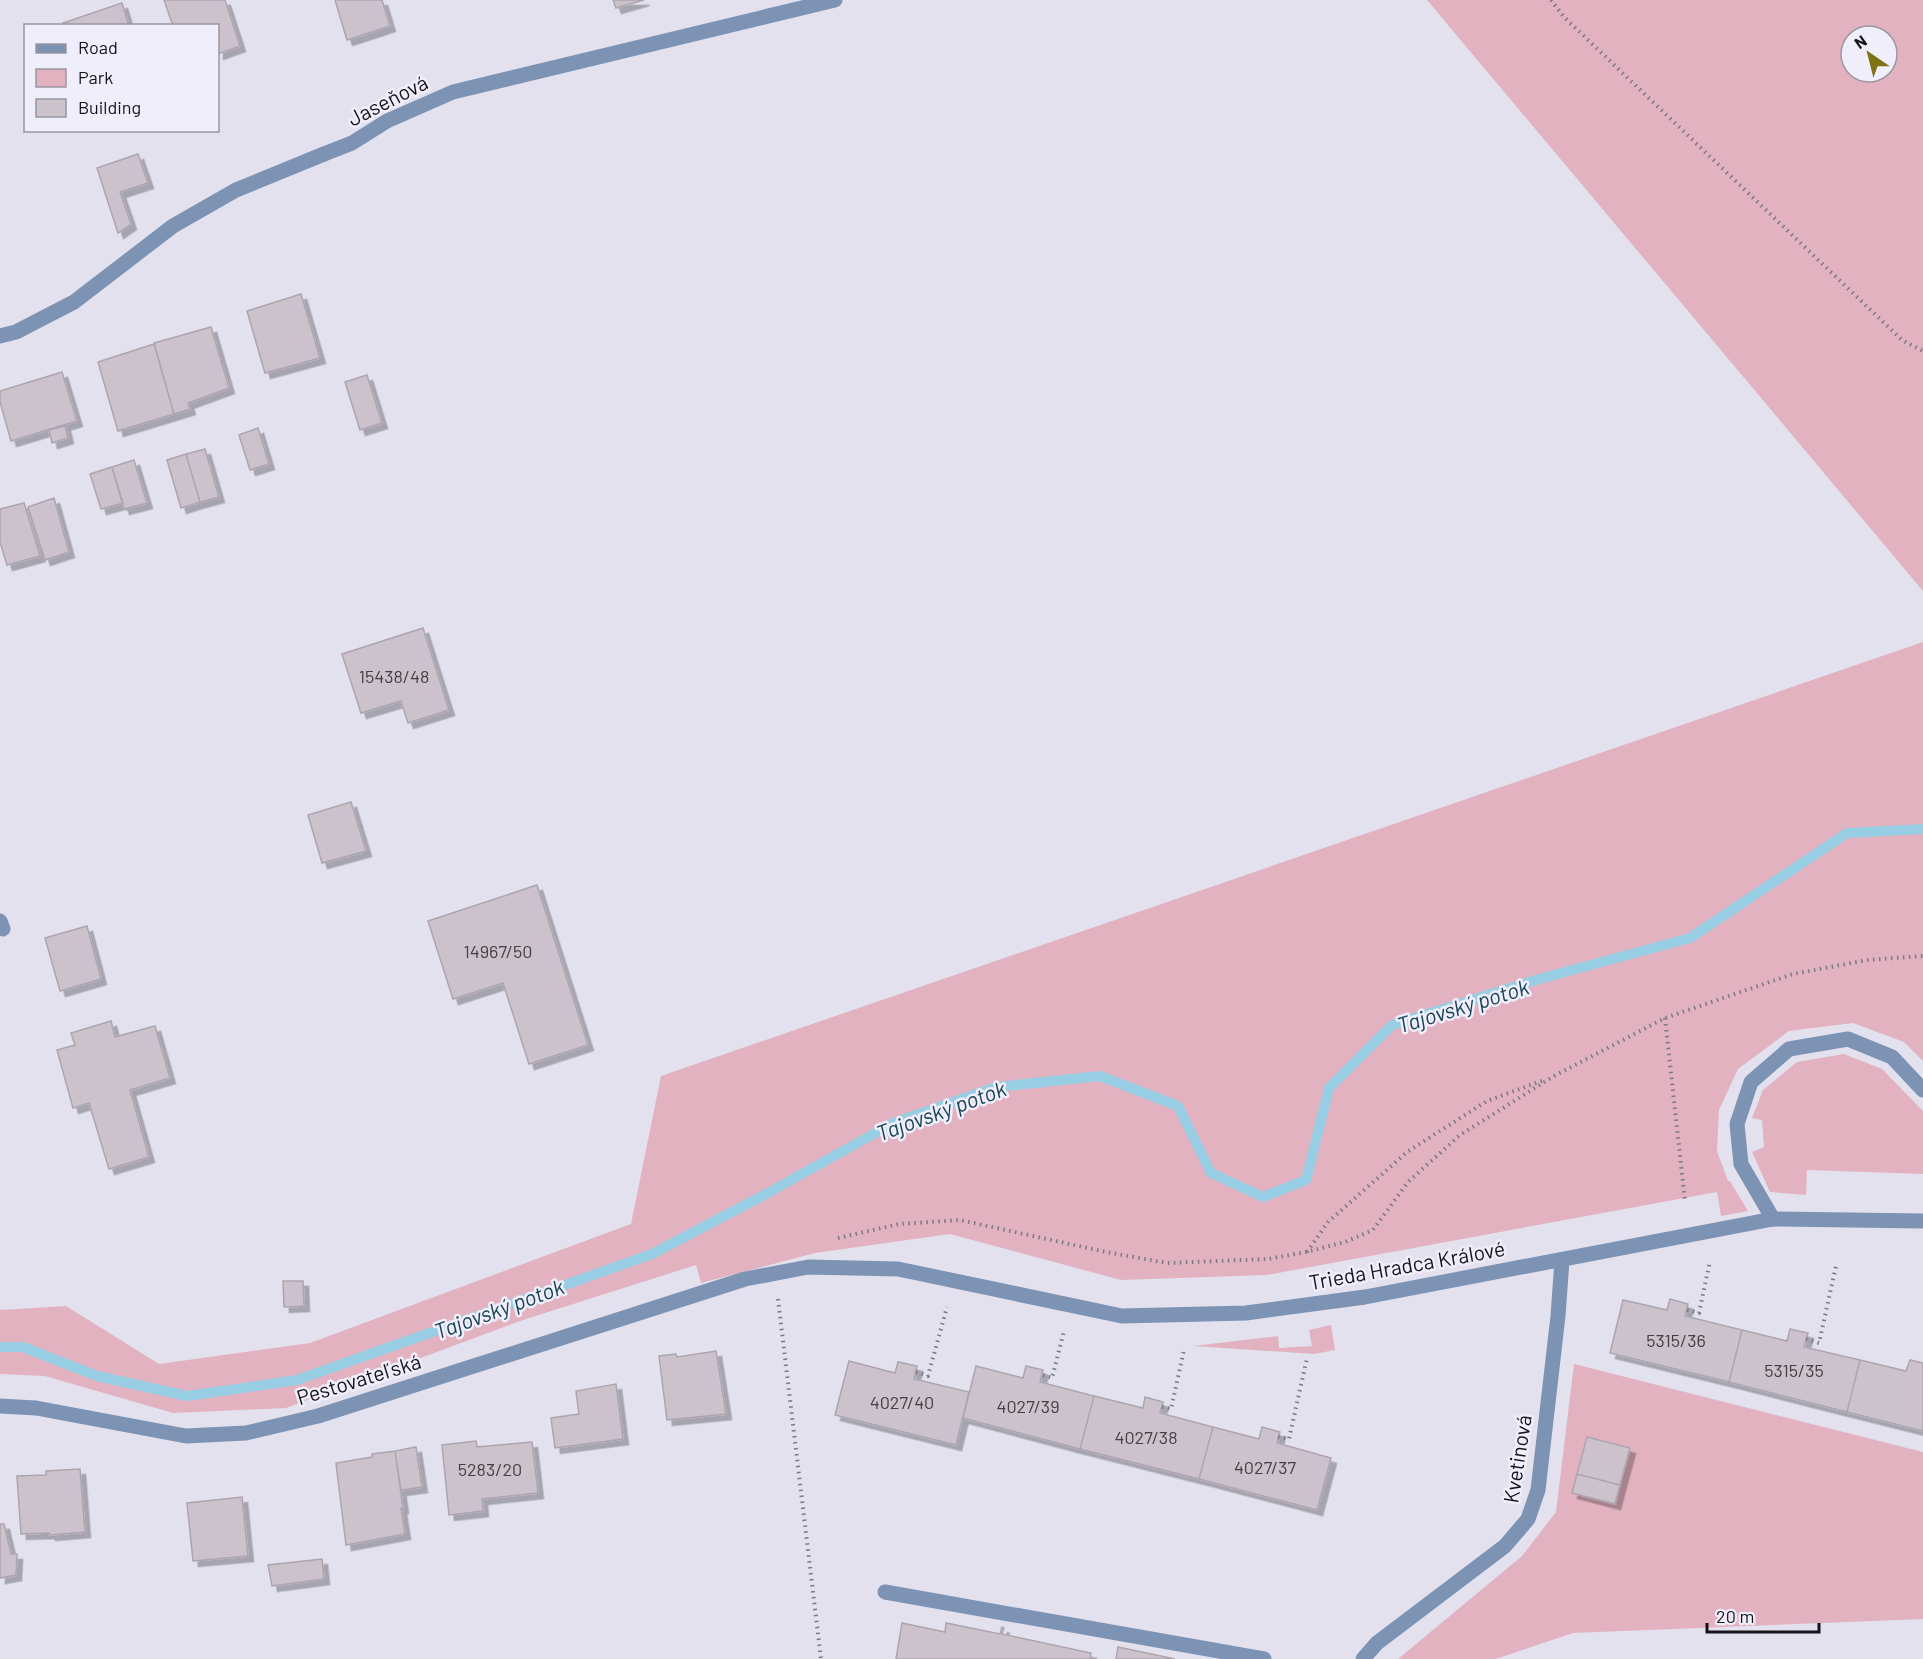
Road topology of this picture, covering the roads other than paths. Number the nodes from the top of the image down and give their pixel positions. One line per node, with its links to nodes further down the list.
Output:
1 (835, 0): 2 (street, Jaseňová)
2 (0, 336)
3 (1923, 1090): 4 (street)
4 (1773, 1219): 5 (street, Trieda Hradca Králové); 6 (street, Trieda Hradca Králové)
5 (1923, 1221)
6 (1562, 1260): 7 (street, Trieda Hradca Králové); 11 (street, Kvetinová)
7 (898, 1269): 8 (street, Pestovateľská)
8 (0, 1406)
9 (885, 1592): 10 (street)
10 (1264, 1659)
11 (1363, 1659)

